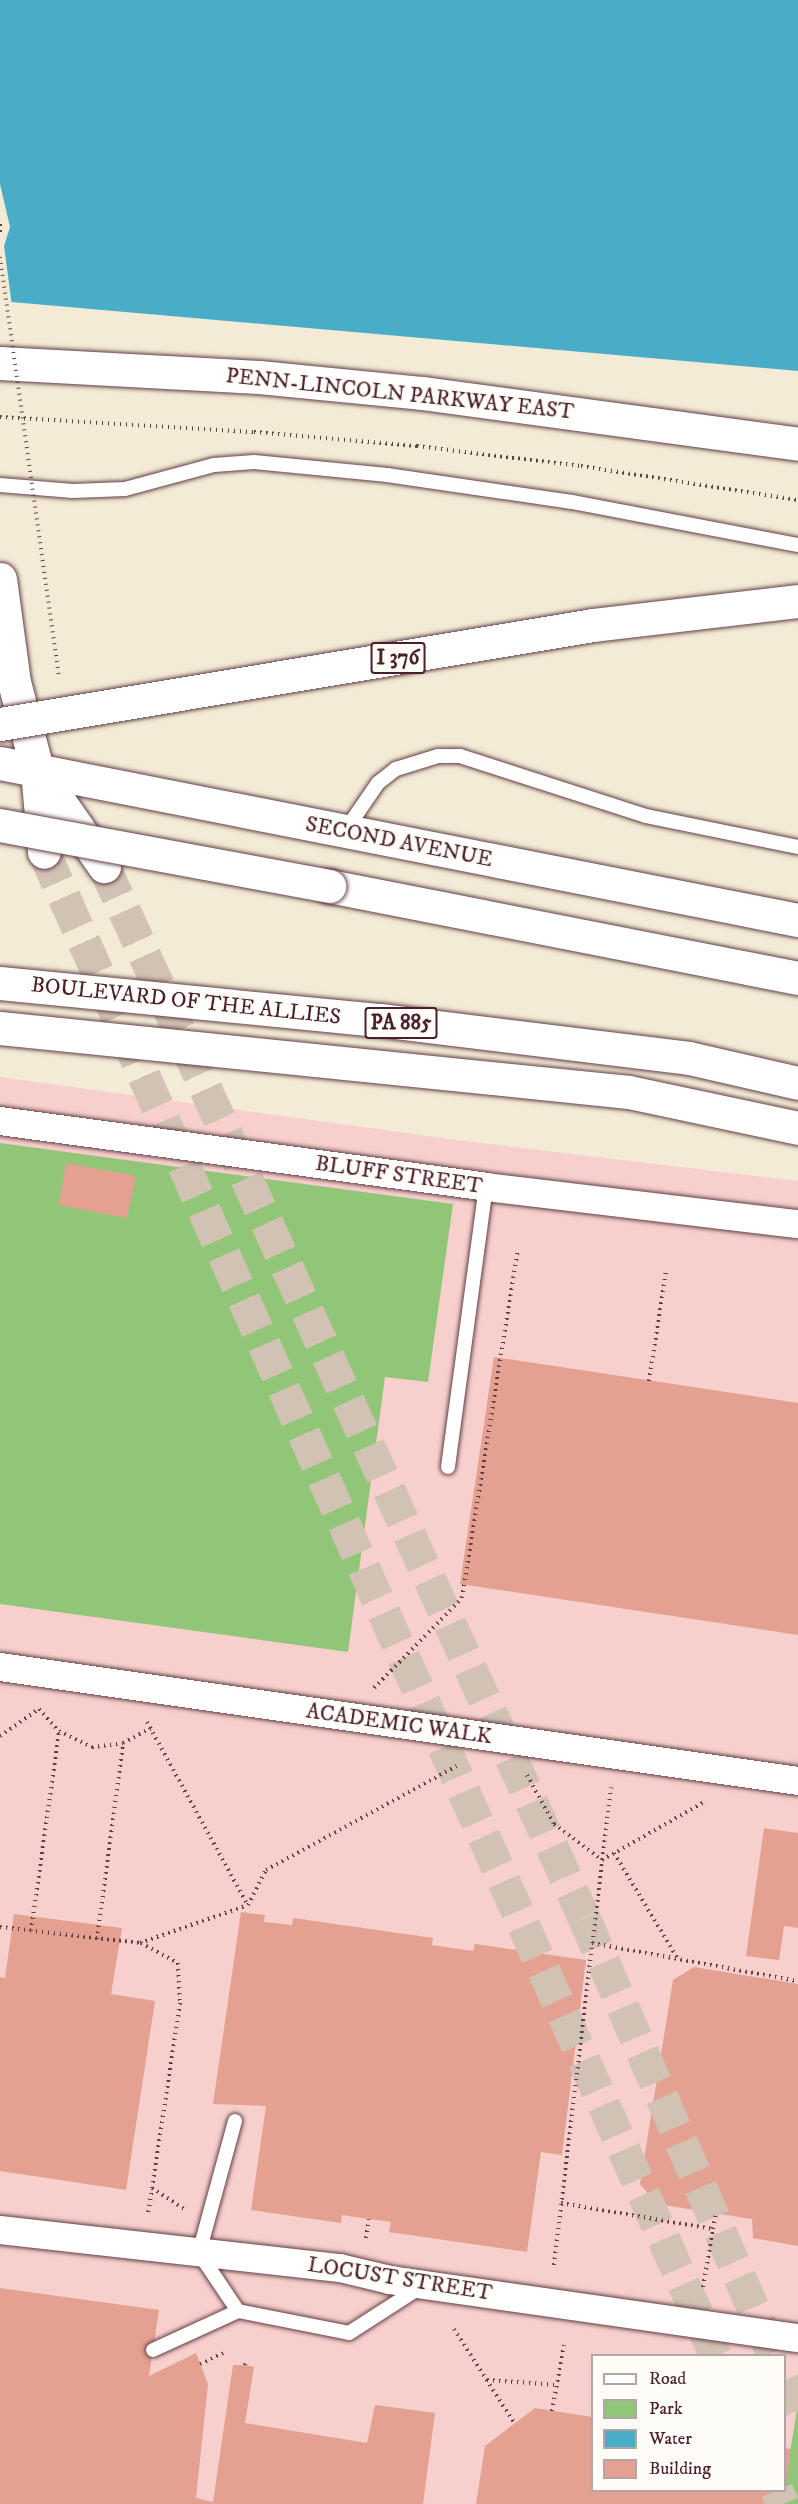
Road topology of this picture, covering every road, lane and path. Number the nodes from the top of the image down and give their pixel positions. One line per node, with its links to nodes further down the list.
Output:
1 (0, 224): 2 (path)
2 (0, 236)
3 (0, 256): 12 (path, bridge)
4 (0, 363): 5 (main road, PENN-LINCOLN PARKWAY EAST)
5 (798, 444)
6 (0, 485): 9 (lane)
7 (740, 490): 8 (path)
8 (798, 500)
9 (798, 546)
10 (0, 579): 15 (main road)
11 (798, 601): 13 (main road, I 376, bridge)
12 (59, 679)
13 (0, 724)
14 (0, 763): 15 (main road, SECOND AVENUE)
15 (37, 769): 17 (main road, SECOND AVENUE); 19 (main road); 20 (main road)
16 (0, 825): 22 (main road, bridge)
17 (345, 831): 18 (lane); 21 (main road, SECOND AVENUE)
18 (798, 847)
19 (44, 852)
20 (104, 866)
21 (798, 920)
22 (798, 978)
23 (0, 983): 25 (main road, BOULEVARD OF THE ALLIES / PA 885)
24 (0, 1028): 27 (main road, BOULEVARD OF THE ALLIES / PA 885)
25 (798, 1083)
26 (0, 1121): 28 (street, BLUFF STREET)
27 (798, 1128)
28 (486, 1187): 29 (street, BLUFF STREET); 33 (lane)
29 (798, 1224)
30 (518, 1249): 37 (path)
31 (666, 1271): 32 (path)
32 (649, 1381)
33 (448, 1467)
34 (0, 1667): 35 (street, ACADEMIC WALK)
35 (120, 1684): 37 (street, ACADEMIC WALK); 38 (path)
36 (39, 1709): 39 (path)
37 (347, 1716): 40 (street, ACADEMIC WALK)
38 (151, 1728): 41 (path); 47 (path)
39 (59, 1731): 41 (path); 49 (path)
40 (507, 1739): 42 (street, ACADEMIC WALK); 46 (path); 47 (path)
41 (123, 1743): 50 (path)
42 (615, 1755): 43 (street, ACADEMIC WALK); 46 (path)
43 (755, 1774): 44 (street, ACADEMIC WALK); 45 (path)
44 (798, 1781)
45 (614, 1853): 46 (path); 53 (path)
46 (602, 1860): 52 (path)
47 (248, 1905): 51 (path)
48 (0, 1927): 49 (path)
49 (31, 1931): 50 (path)
50 (97, 1939): 51 (path)
51 (140, 1943): 56 (path)
52 (592, 1943): 53 (path); 57 (path)
53 (678, 1960): 54 (path)
54 (798, 1982)
55 (235, 2121): 65 (lane)
56 (152, 2188): 58 (path); 61 (path)
57 (561, 2203): 62 (path); 66 (path)
58 (184, 2209)
59 (716, 2214): 62 (path)
60 (369, 2219): 64 (path)
61 (148, 2221)
62 (713, 2229): 68 (path)
63 (0, 2230): 65 (street, LOCUST STREET)
64 (366, 2238)
65 (199, 2253): 67 (street, LOCUST STREET); 69 (lane)
66 (554, 2265)
67 (424, 2285): 69 (lane); 71 (street, LOCUST STREET)
68 (703, 2287)
69 (238, 2311): 73 (lane)
70 (454, 2329): 76 (path)
71 (798, 2338)
72 (564, 2345): 77 (path)
73 (153, 2349)
74 (224, 2353): 75 (path)
75 (200, 2364)
76 (487, 2380): 77 (path); 79 (path)
77 (557, 2385): 78 (path)
78 (552, 2411)
79 (515, 2424)

